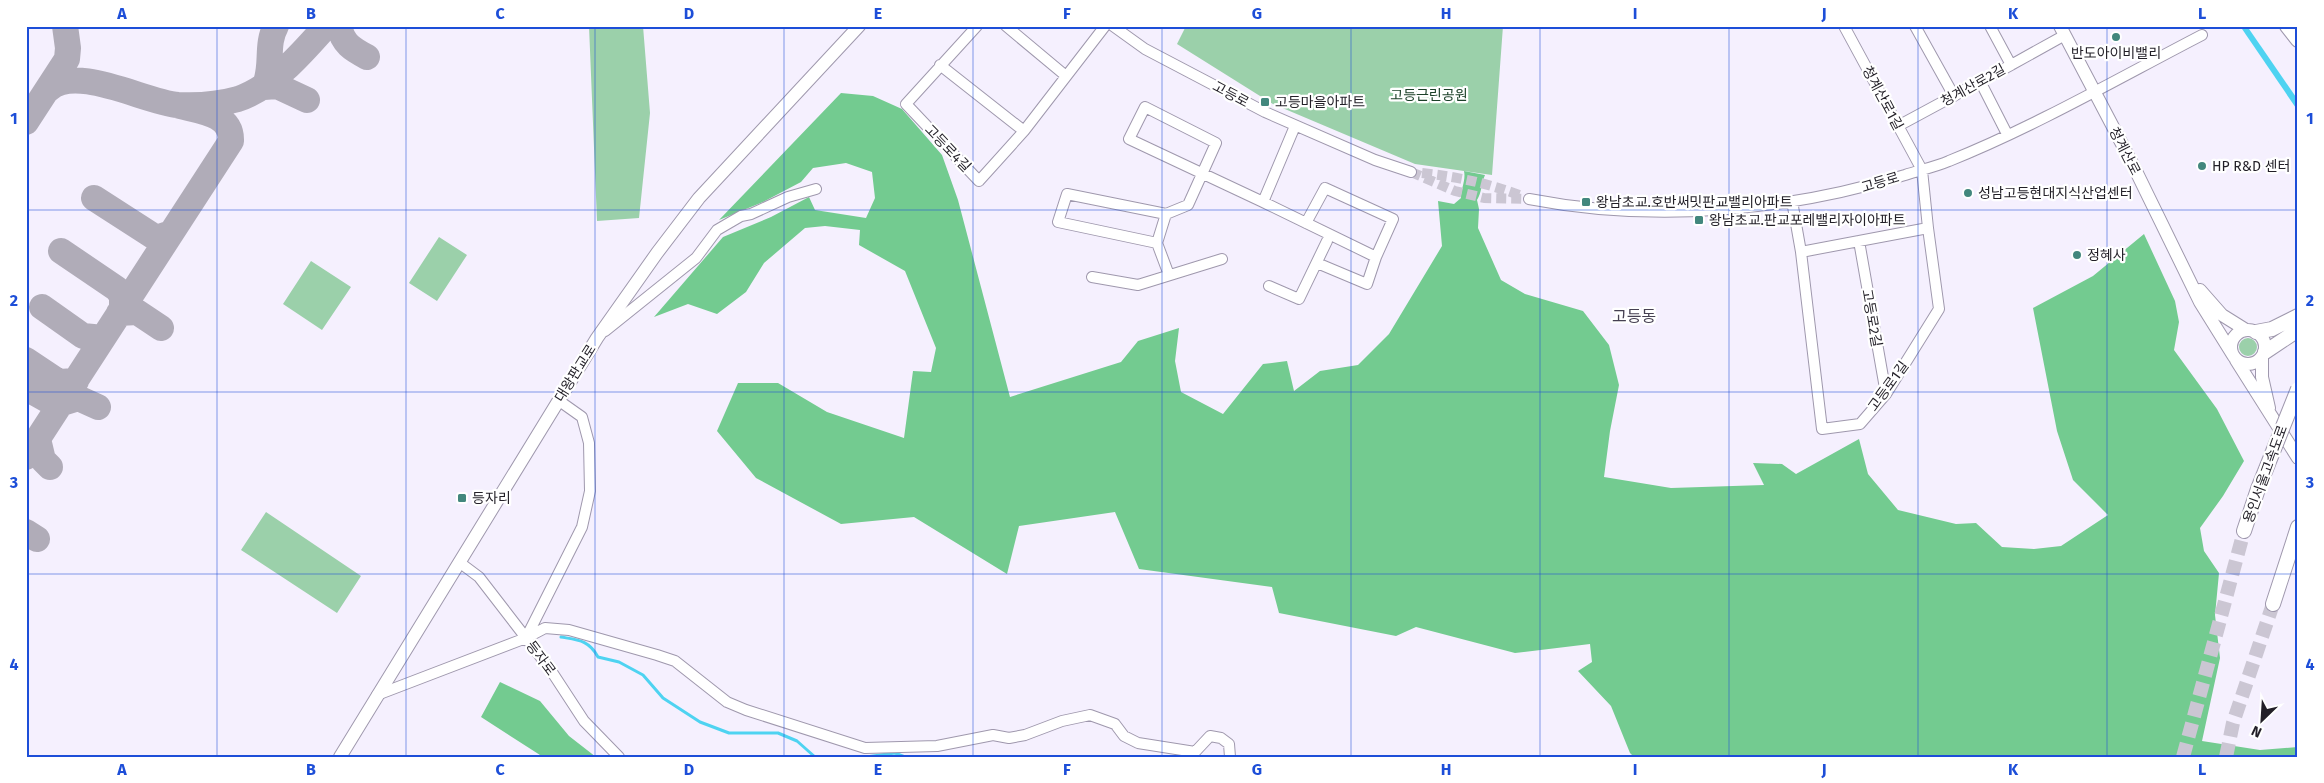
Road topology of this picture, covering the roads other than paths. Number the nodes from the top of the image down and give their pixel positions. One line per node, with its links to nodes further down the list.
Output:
1 (859, 26): 47 (main road, 대왕판교로)
2 (977, 26): 13 (street, 고등로4길)
3 (1006, 26): 15 (street)
4 (1105, 26): 15 (street, 고등로4길)
5 (1113, 26): 19 (street, 고등로)
6 (1844, 26): 20 (street, 청계산로1길)
7 (1915, 26): 18 (street)
8 (1990, 26): 14 (street, 청계산로2길)
9 (2287, 26): 12 (highway)
10 (2062, 31): 14 (street); 17 (main road, 청계산로)
11 (2202, 35): 17 (street, 고등로)
12 (2298, 40)
13 (940, 65): 21 (street); 21 (street, 고등로4길)
14 (2011, 65): 16 (street, 청계산로2길)
15 (1066, 76): 21 (street, 고등로4길)
16 (1980, 81): 18 (street, 청계산로2길); 22 (street)
17 (2095, 91): 22 (street, 고등로); 41 (main road, 청계산로)
18 (1954, 96): 20 (street, 청계산로2길)
19 (1295, 126): 24 (street, 고등로); 29 (street)
20 (1898, 126): 23 (street, 청계산로1길)
21 (1024, 131)
22 (2007, 134): 23 (street, 고등로)
23 (1922, 170): 28 (street, 고등로); 32 (street, 고등로1길)
24 (1411, 172)
25 (1202, 174): 25 (street); 29 (street); 30 (street)
26 (816, 189): 47 (street)
27 (1529, 199): 28 (street, 고등로)
28 (1792, 201): 36 (street, 고등로1길)
29 (1263, 202): 31 (street)
30 (1166, 214): 35 (street); 35 (street)
31 (1306, 223): 37 (street); 37 (street)
32 (1928, 228): 34 (street); 51 (street, 고등로1길)
33 (1328, 241): 39 (street)
34 (1859, 242): 36 (street); 51 (street, 고등로2길)
35 (1157, 243): 40 (street)
36 (1801, 252): 51 (street, 고등로1길)
37 (1376, 257): 39 (street)
38 (1222, 259): 40 (street)
39 (1317, 263): 43 (street)
40 (1169, 275): 42 (street)
41 (2189, 276): 46 (main road, 청계산로); 49 (main road, 청계산로)
42 (1092, 277)
43 (1269, 286)
44 (2298, 316): 46 (highway)
45 (2298, 330): 48 (highway)
46 (2251, 331): 48 (main road); 49 (main road)
47 (597, 338): 52 (main road, 대왕판교로)
48 (2264, 355): 49 (main road); 53 (main road, 청계산로)
49 (2234, 358): 53 (main road, 청계산로)
50 (2298, 389): 56 (highway, 용인서울고속도로, bridge)
51 (1886, 394)
52 (558, 400): 57 (main road, 대왕판교로); 59 (street)
53 (2276, 424): 54 (main road, 청계산로)
54 (2298, 458)
55 (2298, 527): 58 (highway)
56 (2244, 531)
57 (460, 562): 59 (street, 등자로); 60 (main road, 대왕판교로)
58 (2273, 604)
59 (526, 638): 60 (street); 62 (street, 등자로); 63 (street)
60 (378, 695): 61 (main road, 대왕판교로)
61 (340, 757)
62 (620, 757)
63 (1230, 757)

